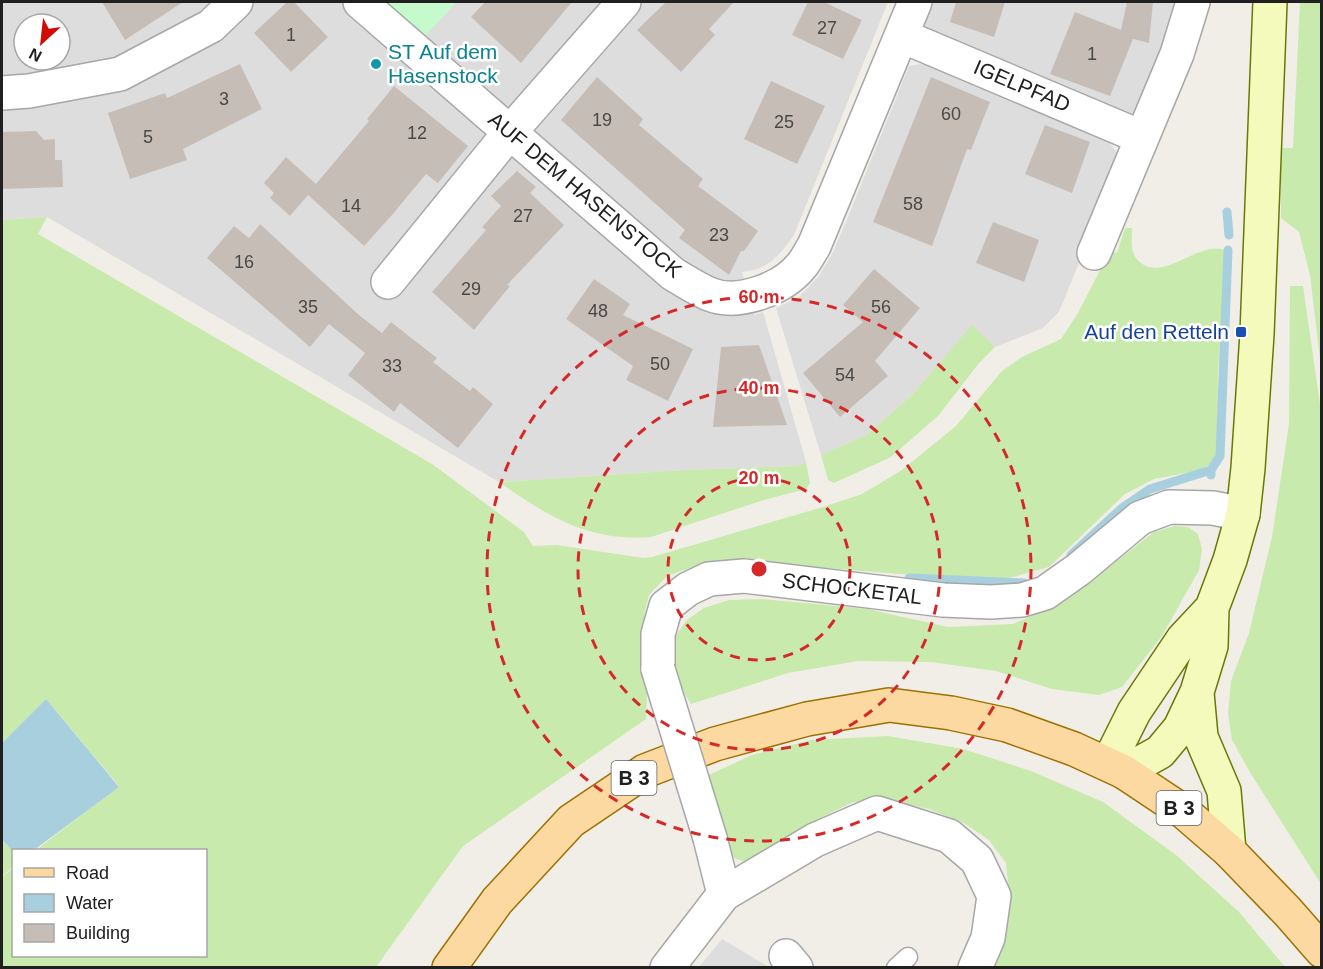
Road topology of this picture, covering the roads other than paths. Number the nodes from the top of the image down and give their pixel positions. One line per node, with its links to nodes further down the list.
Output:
1 (236, 2): 8 (street)
2 (360, 2): 9 (street, AUF DEM HASENSTOCK)
3 (624, 2): 9 (street)
4 (915, 2): 7 (street, AUF DEM HASENSTOCK)
5 (1193, 2): 10 (street)
6 (1269, 2): 13 (street)
7 (902, 36): 9 (street, AUF DEM HASENSTOCK); 10 (street, IGELPFAD)
8 (2, 93)
9 (510, 132): 12 (street)
10 (1142, 136): 11 (street)
11 (1094, 253)
12 (388, 282)
13 (1243, 514): 14 (street); 18 (street, SCHOCKETAL, bridge)
14 (1212, 608): 15 (street); 16 (street)
15 (1197, 692): 16 (street); 17 (street)
16 (1116, 768): 17 (main road, B 3); 20 (main road, B 3)
17 (1229, 851): 19 (main road, B 3)
18 (724, 894): 21 (street); 22 (street)
19 (1322, 951)
20 (449, 968)
21 (667, 968)
22 (975, 968)

